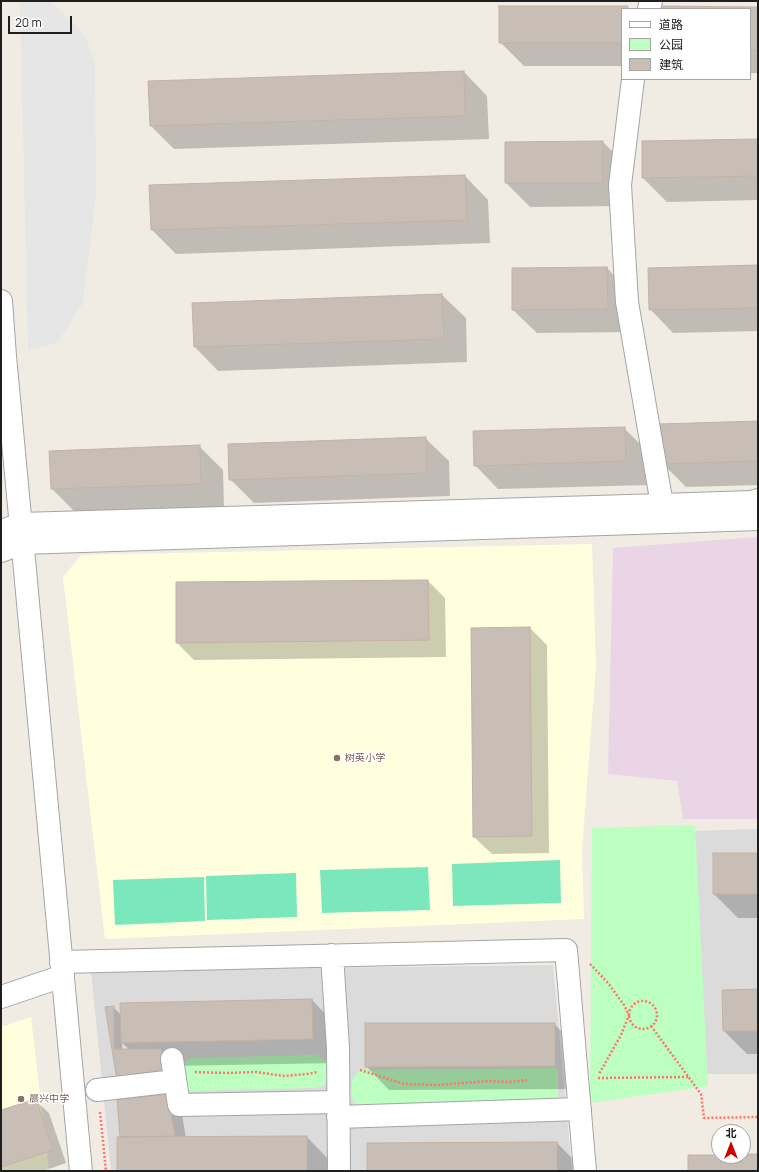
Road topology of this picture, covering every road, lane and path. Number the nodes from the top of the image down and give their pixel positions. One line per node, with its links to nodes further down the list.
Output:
1 (633, 80): 4 (street)
2 (1, 301): 6 (street)
3 (758, 500): 4 (street)
4 (663, 513): 5 (street); 6 (street)
5 (758, 518)
6 (15, 532): 7 (street); 10 (street)
7 (1, 551)
8 (566, 950): 9 (street); 12 (path); 19 (street)
9 (332, 955): 10 (street); 18 (street)
10 (62, 969): 11 (street); 21 (street)
11 (1, 997)
12 (629, 1015): 13 (path); 13 (path); 15 (path)
13 (652, 1026): 15 (path)
14 (172, 1059): 16 (street)
15 (688, 1077): 20 (path)
16 (175, 1081): 17 (street); 18 (street)
17 (97, 1090)
18 (338, 1109): 19 (street); 22 (street)
19 (580, 1109): 23 (street)
20 (758, 1116)
21 (81, 1171)
22 (339, 1171)
23 (585, 1171)

